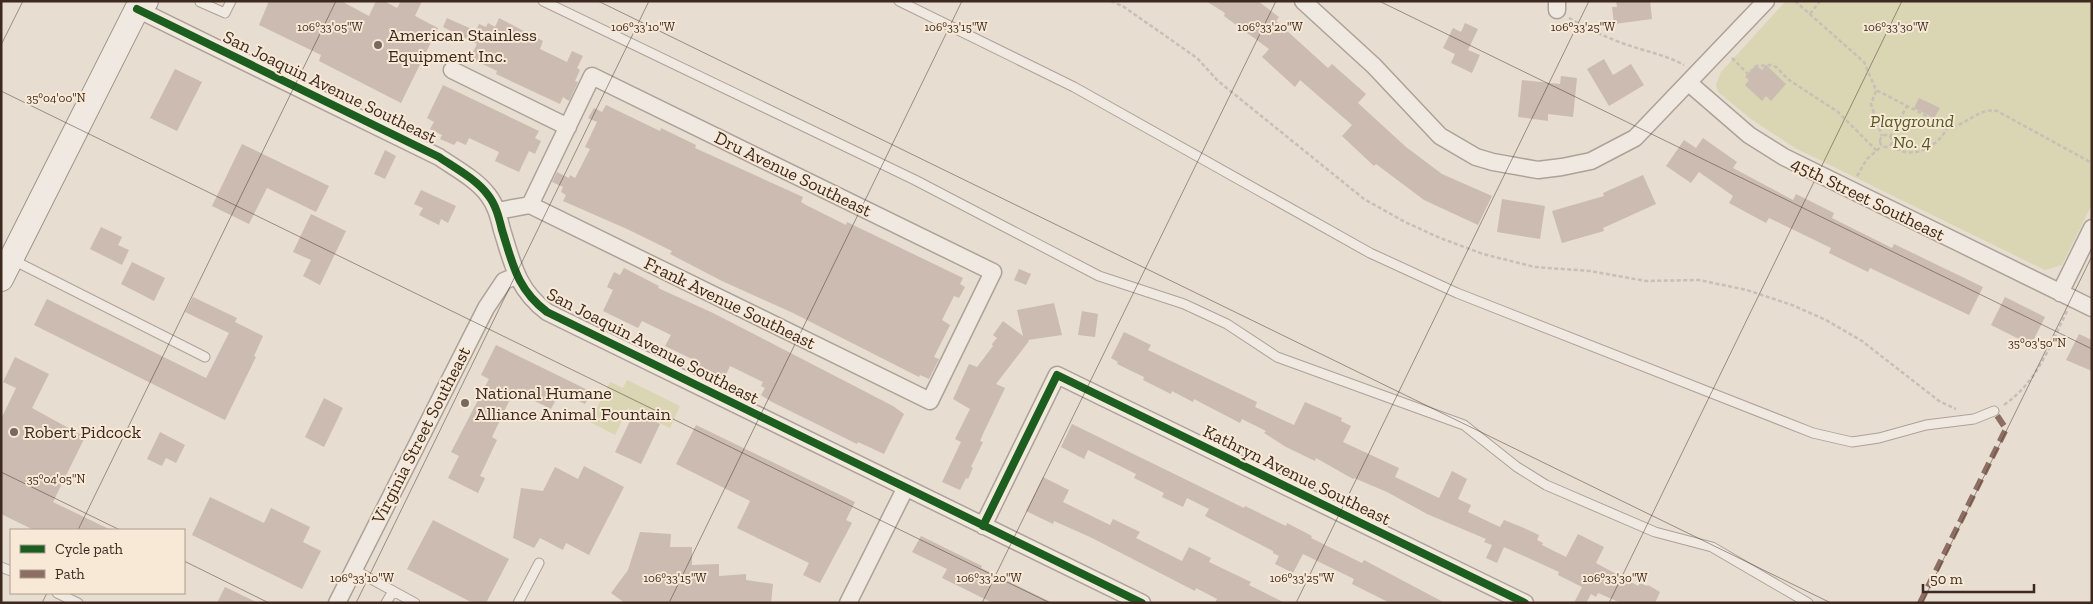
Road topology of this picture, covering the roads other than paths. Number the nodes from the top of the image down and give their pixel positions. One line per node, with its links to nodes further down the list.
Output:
1 (200, 1): 2 (lane)
2 (231, 1)
3 (543, 1): 35 (lane)
4 (899, 1): 20 (lane)
5 (1303, 1): 9 (street)
6 (1766, 1): 9 (street)
7 (140, 4): 12 (street, San Joaquin Avenue Southeast); 14 (main road)
8 (452, 70): 10 (street)
9 (1693, 80): 16 (street, 45th Street Southeast)
10 (568, 126): 11 (street); 19 (street, Dru Avenue Southeast)
11 (530, 205): 12 (street); 19 (street, Frank Avenue Southeast)
12 (497, 211): 15 (street, San Joaquin Avenue Southeast)
13 (2092, 228): 16 (street)
14 (6, 269): 18 (lane)
15 (516, 276): 21 (street, San Joaquin Avenue Southeast); 24 (street, Virginia Street Southeast)
16 (2060, 293): 17 (street, 45th Street Southeast)
17 (2092, 308)
18 (205, 357)
19 (930, 400)
20 (1994, 411)
21 (905, 489): 22 (street, San Joaquin Avenue Southeast); 32 (street)
22 (983, 526): 33 (street, San Joaquin Avenue Southeast); 34 (street, Kathryn Avenue Southeast)
23 (539, 563): 31 (lane)
24 (353, 569): 25 (lane); 28 (street, Virginia Street Southeast)
25 (393, 591): 29 (lane); 30 (lane)
26 (59, 594): 27 (lane)
27 (78, 603)
28 (336, 603)
29 (386, 603)
30 (415, 603)
31 (518, 603)
32 (848, 603)
33 (1142, 603)
34 (1525, 603)
35 (1808, 603)

